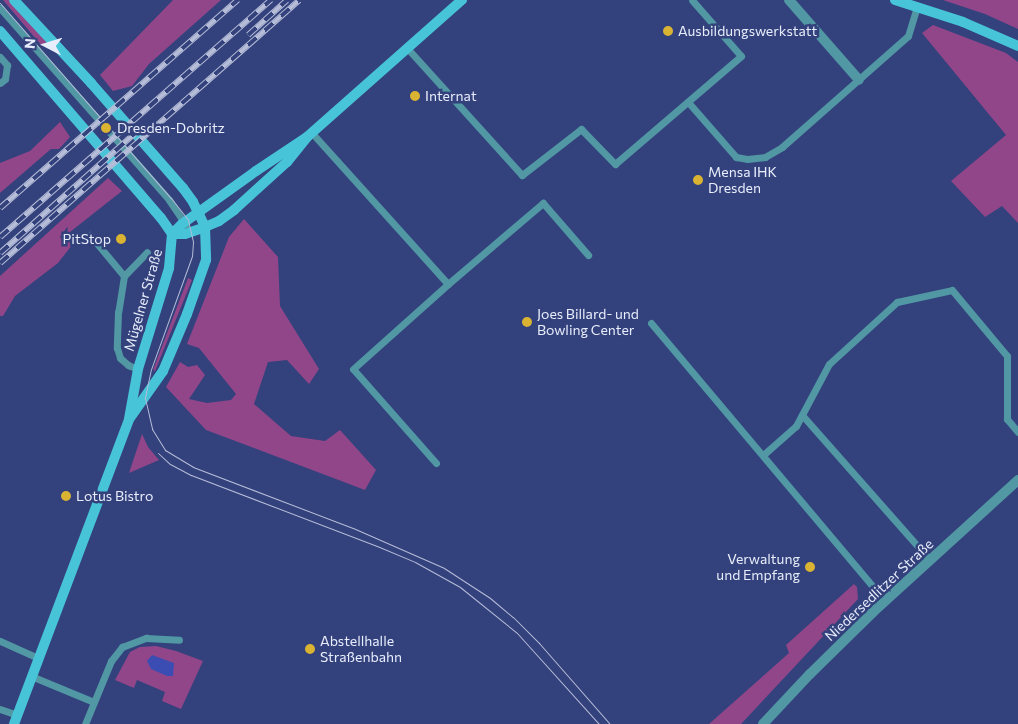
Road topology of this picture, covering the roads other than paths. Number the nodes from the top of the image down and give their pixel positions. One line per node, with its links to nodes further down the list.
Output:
1 (14, 0): 16 (main road)
2 (462, 0): 10 (main road, Mügelner Straße)
3 (692, 0): 14 (lane)
4 (789, 0): 12 (street)
5 (895, 0): 6 (main road)
6 (917, 7): 9 (main road); 12 (lane)
7 (0, 8): 17 (lane)
8 (0, 31): 20 (main road)
9 (1018, 46)
10 (408, 49): 14 (lane); 15 (main road, Mügelner Straße)
11 (0, 57): 13 (lane)
12 (858, 80): 14 (lane)
13 (0, 83)
14 (688, 102)
15 (310, 135): 16 (main road, Mügelner Straße); 18 (main road, Mügelner Straße); 25 (lane)
16 (199, 212): 17 (main road, Mügelner Straße); 18 (main road)
17 (185, 222): 19 (lane); 20 (main road, Mügelner Straße)
18 (205, 228): 19 (main road); 29 (main road, Mügelner Straße)
19 (188, 233): 20 (main road)
20 (172, 234): 27 (main road, Mügelner Straße)
21 (90, 235): 24 (lane)
22 (147, 252): 24 (lane)
23 (588, 255): 25 (lane)
24 (124, 276): 27 (lane)
25 (448, 284): 32 (lane)
26 (651, 323): 31 (lane)
27 (138, 369): 29 (main road, Mügelner Straße)
28 (802, 414): 30 (lane); 31 (lane); 34 (lane)
29 (129, 419): 38 (main road, Mügelner Straße)
30 (1018, 432)
31 (762, 455): 35 (lane)
32 (436, 463)
33 (1018, 480): 34 (street, Niedersedlitzer Straße)
34 (930, 560): 35 (street, Niedersedlitzer Straße)
35 (886, 601): 44 (street, Niedersedlitzer Straße)
36 (179, 640): 40 (lane)
37 (0, 641): 38 (lane)
38 (38, 658): 39 (main road, Mügelner Straße)
39 (31, 676): 40 (lane); 42 (main road, Mügelner Straße)
40 (94, 702): 43 (lane)
41 (0, 709): 42 (lane)
42 (16, 720)
43 (85, 724)
44 (763, 724)

